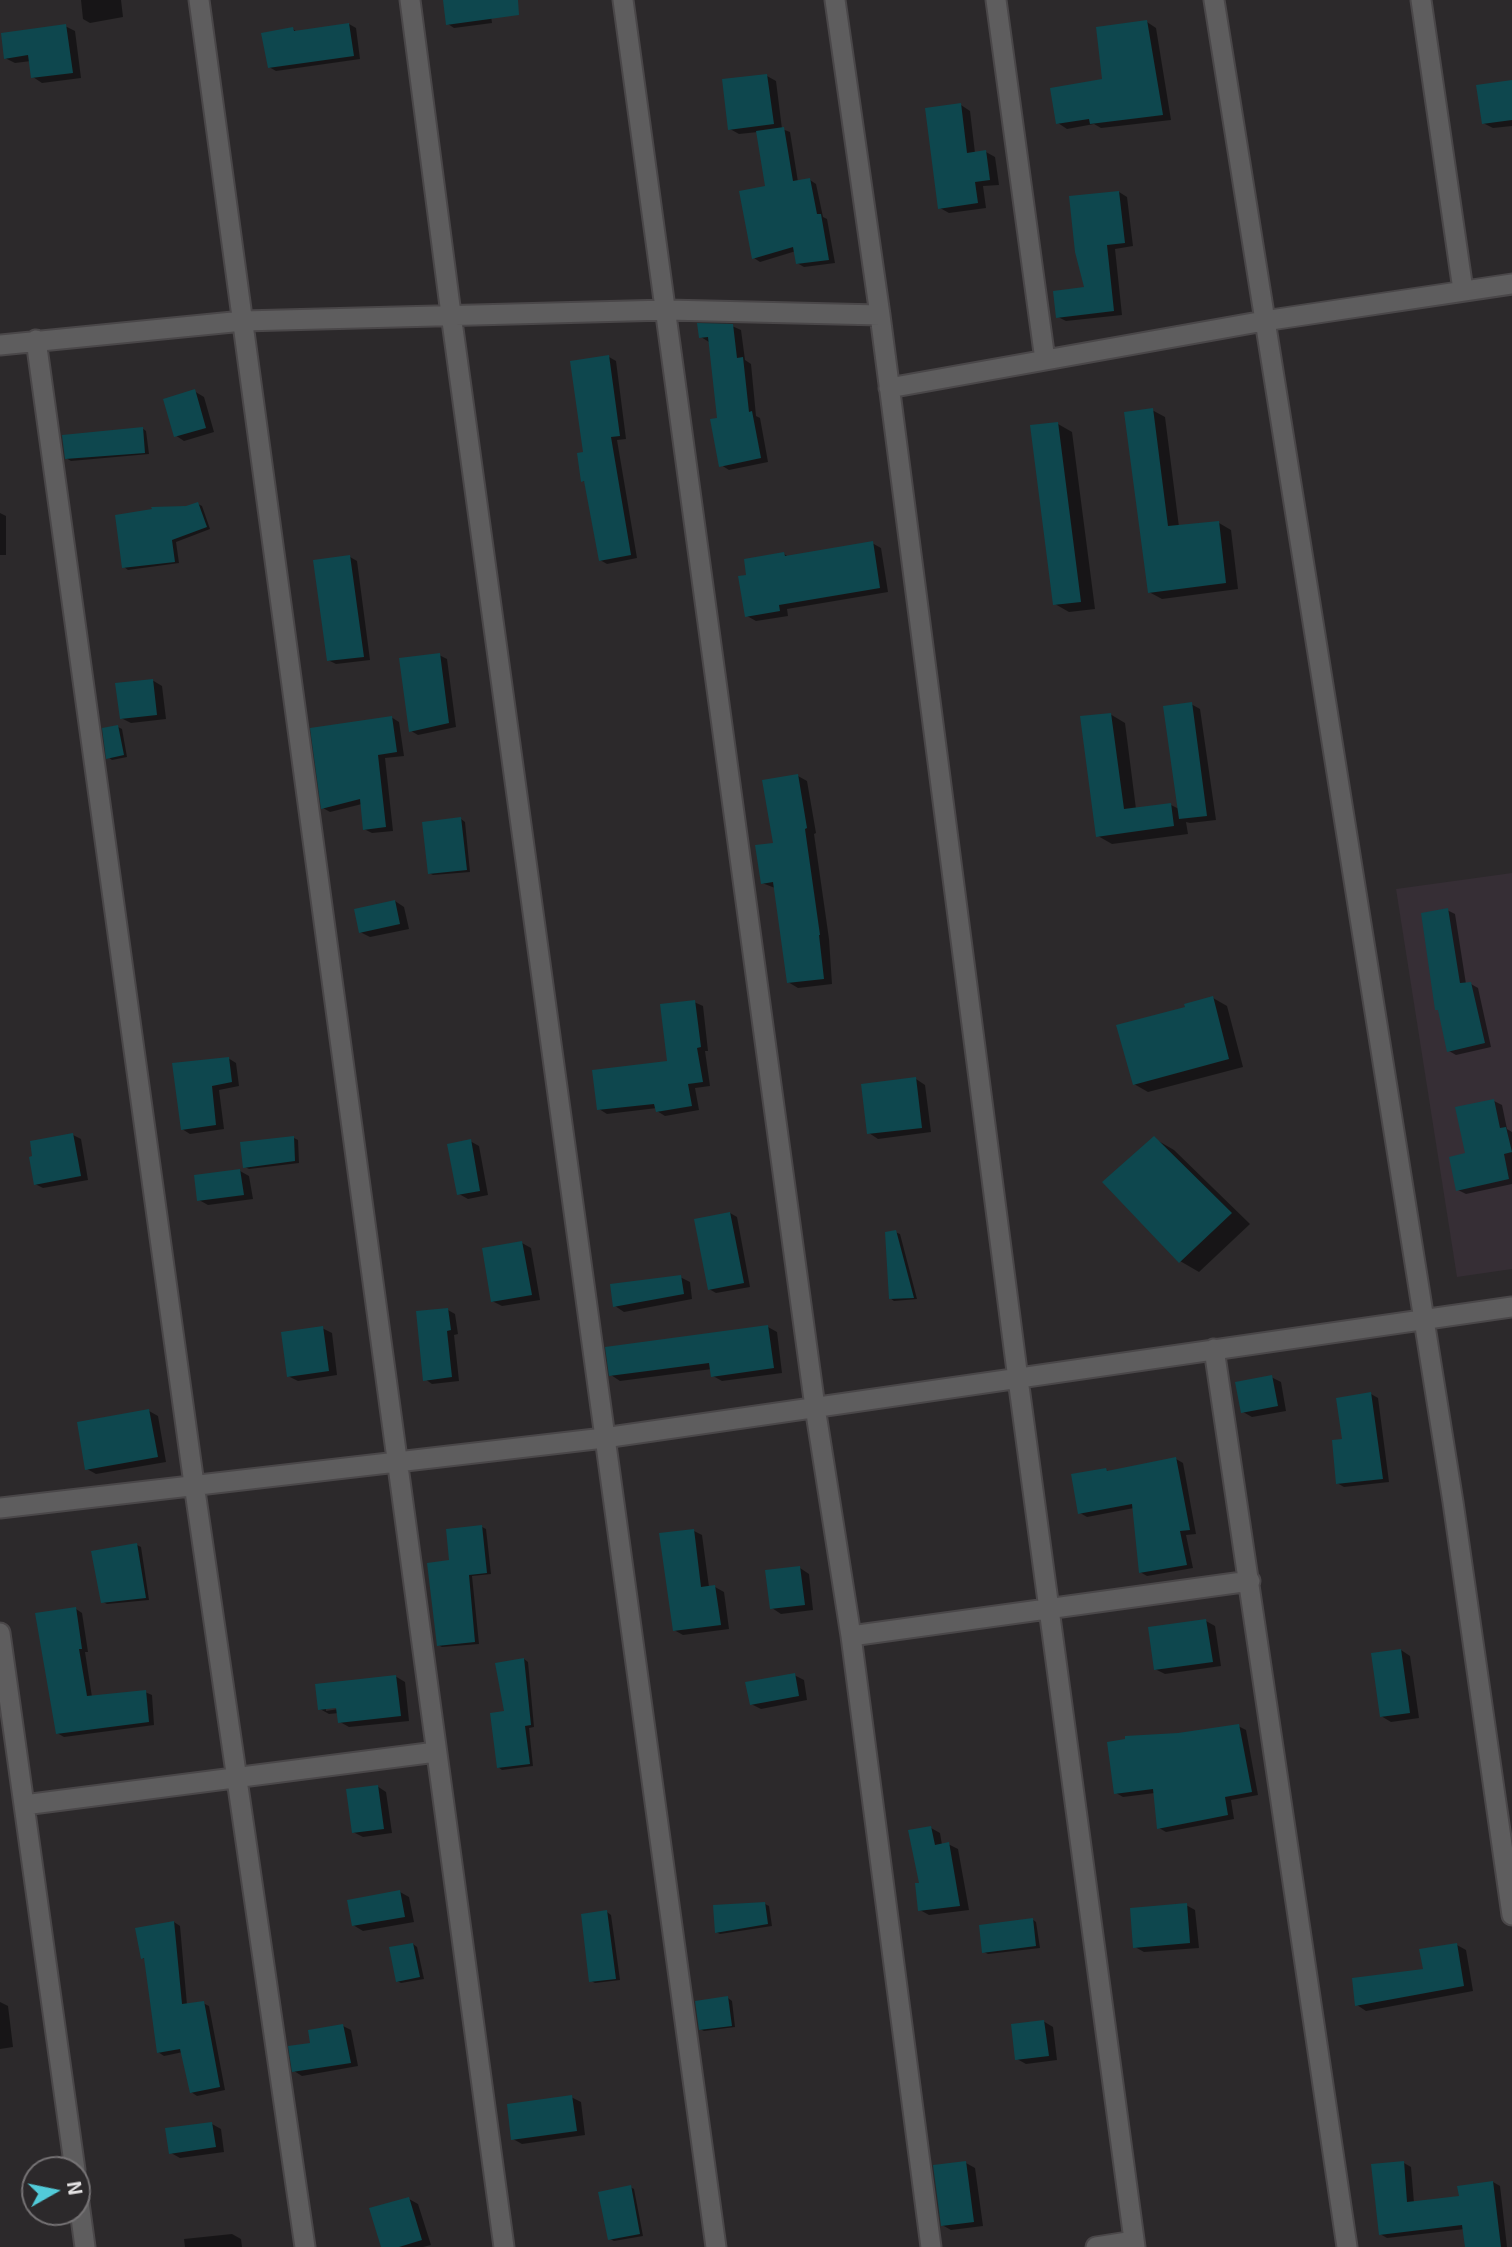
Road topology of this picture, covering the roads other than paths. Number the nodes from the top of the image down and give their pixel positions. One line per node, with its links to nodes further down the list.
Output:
1 (199, 0): 13 (street)
2 (410, 0): 11 (street)
3 (623, 0): 10 (street)
4 (835, 0): 12 (street)
5 (996, 0): 17 (street)
6 (1214, 0): 14 (street)
7 (1421, 0): 9 (street)
8 (1512, 284): 9 (street)
9 (1463, 290): 14 (street)
10 (667, 310): 11 (street); 12 (street); 23 (street)
11 (451, 314): 13 (street); 24 (street)
12 (880, 315): 18 (street)
13 (243, 321): 15 (street); 25 (street)
14 (1264, 321): 17 (street); 20 (street)
15 (36, 340): 16 (street); 26 (street)
16 (0, 345)
17 (1045, 360): 18 (street)
18 (889, 388): 22 (street)
19 (1512, 1307): 20 (street)
20 (1423, 1321): 21 (street); 35 (street)
21 (1214, 1349): 22 (street); 28 (street)
22 (1018, 1379): 23 (street); 29 (street)
23 (815, 1407): 24 (street); 31 (street)
24 (604, 1438): 25 (street); 42 (street)
25 (397, 1460): 26 (street); 32 (street)
26 (194, 1484): 27 (street); 33 (street)
27 (0, 1508)
28 (1250, 1581): 29 (street); 45 (street)
29 (1049, 1609): 31 (street); 38 (street)
30 (0, 1633): 34 (street)
31 (851, 1636): 43 (street)
32 (436, 1752): 33 (street); 41 (street)
33 (237, 1778): 34 (street); 40 (street)
34 (24, 1805): 36 (street)
35 (1512, 1915)
36 (73, 2156)
37 (82, 2226): 39 (street)
38 (1135, 2244): 44 (street)
39 (85, 2247)
40 (305, 2247)
41 (504, 2247)
42 (716, 2247)
43 (931, 2247)
44 (1096, 2247)
45 (1347, 2247)

